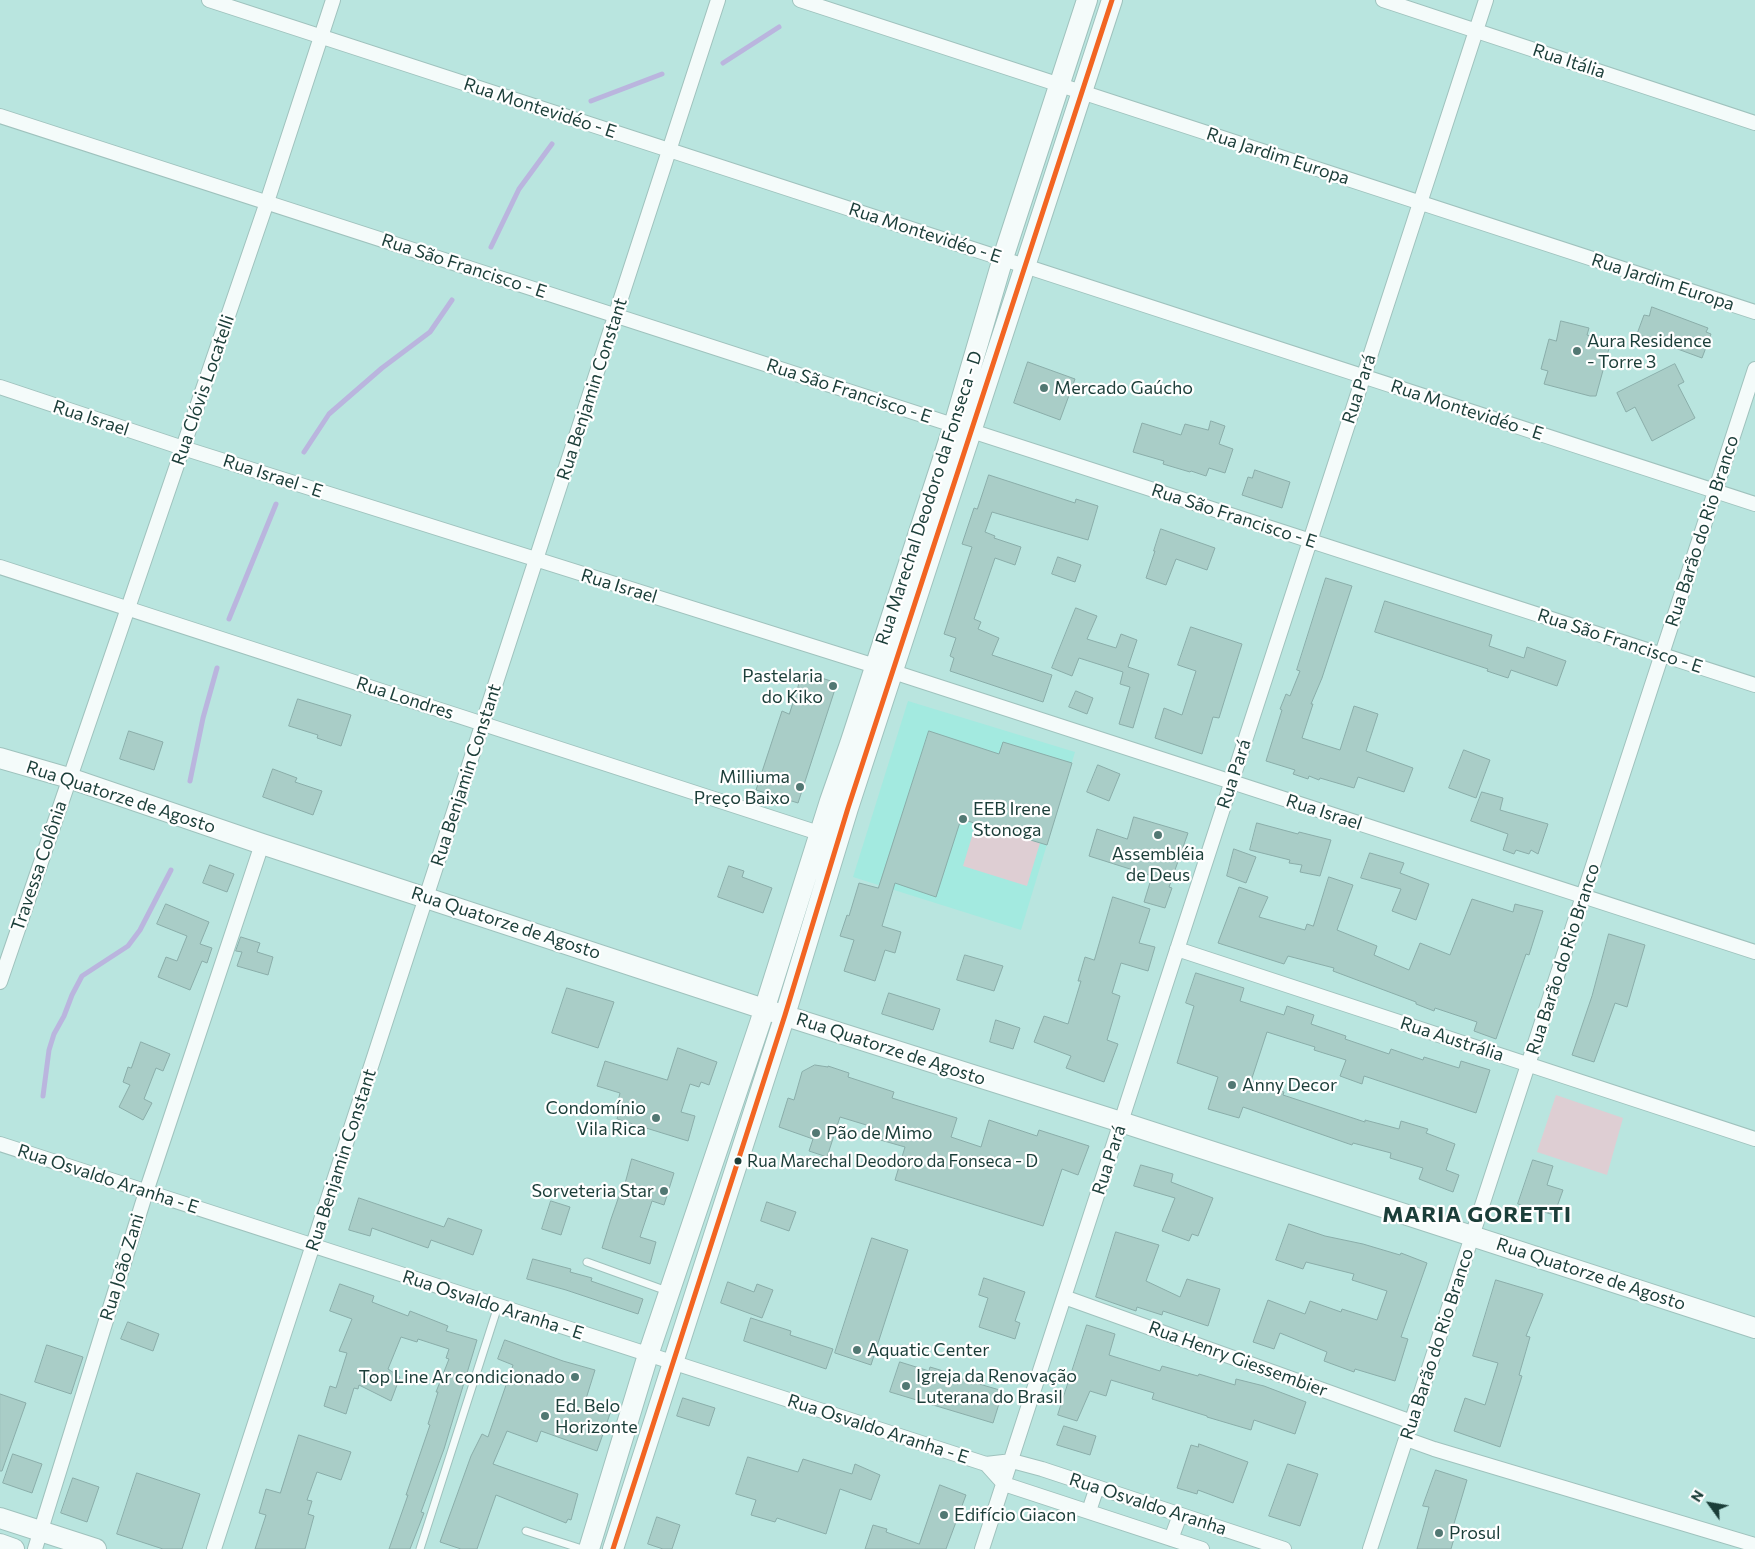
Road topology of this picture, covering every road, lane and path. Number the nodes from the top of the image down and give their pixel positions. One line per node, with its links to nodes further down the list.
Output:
1 (209, 0): 10 (street, Rua Montevidéo - E)
2 (333, 0): 10 (street, Rua Clóvis Locatelli)
3 (718, 0): 15 (street, Rua Benjamin Constant)
4 (800, 0): 11 (street, Rua Jardim Europa)
5 (1087, 0): 11 (street, Rua Marechal Deodoro da Fonseca - D)
6 (1112, 0): 12 (street, Rua Marechal Deodoro da Fonseca - D)
7 (1383, 0): 9 (street, Rua Itália)
8 (1486, 0): 9 (street, Rua Pará)
9 (1475, 29): 14 (street, Rua Itália); 17 (street, Rua Pará)
10 (321, 36): 15 (street, Rua Montevidéo - E); 16 (street, Rua Clóvis Locatelli)
11 (1059, 84): 12 (street, Rua Jardim Europa); 18 (street, Rua Marechal Deodoro da Fonseca - D)
12 (1082, 92): 17 (street, Rua Jardim Europa); 19 (street, Rua Marechal Deodoro da Fonseca - D)
13 (0, 116): 16 (street, Rua São Francisco - E)
14 (1755, 123)
15 (670, 150): 18 (street, Rua Montevidéo - E); 21 (street, Rua Benjamin Constant)
16 (267, 202): 21 (street, Rua São Francisco - E); 26 (street, Rua Clóvis Locatelli)
17 (1419, 202): 20 (street, Rua Jardim Europa); 23 (street, Rua Pará)
18 (1003, 258): 19 (street, Rua Montevidéo - E); 25 (street, Rua Marechal Deodoro da Fonseca - D)
19 (1025, 266): 23 (street, Rua Montevidéo - E); 25 (street, Rua Marechal Deodoro da Fonseca - D)
20 (1755, 312)
21 (616, 315): 25 (street, Rua São Francisco - E); 31 (street, Rua Benjamin Constant)
22 (1755, 369): 27 (street, Rua Barão do Rio Branco)
23 (1363, 376): 27 (street, Rua Montevidéo - E); 30 (street, Rua Pará)
24 (0, 387): 26 (street, Rua Israel)
25 (963, 428): 30 (street, Rua São Francisco - E); 35 (street, Rua Marechal Deodoro da Fonseca - D)
26 (183, 448): 29 (street, Rua Israel - E); 33 (street, Rua Clóvis Locatelli)
27 (1715, 491): 28 (street, Rua Montevidéo - E); 34 (street, Rua Barão do Rio Branco)
28 (1755, 504)
29 (362, 505): 31 (street, Rua Israel)
30 (1310, 541): 34 (street, Rua São Francisco - E); 40 (street, Rua Pará)
31 (536, 560): 35 (street, Rua Israel); 37 (street, Rua Benjamin Constant)
32 (0, 567): 33 (street, Rua Londres)
33 (128, 607): 37 (street, Rua Londres); 39 (street, Rua Clóvis Locatelli)
34 (1661, 655): 36 (street, Rua São Francisco - E); 43 (street, Rua Barão do Rio Branco)
35 (884, 669): 40 (street, Rua Israel); 41 (street, Rua Marechal Deodoro da Fonseca - D)
36 (1755, 685)
37 (483, 723): 41 (street, Rua Londres); 44 (street, Rua Benjamin Constant)
38 (0, 758): 39 (street, Rua Quatorze de Agosto)
39 (69, 778): 42 (street, Rua Quatorze de Agosto); 49 (street, Travessa Colônia)
40 (1231, 783): 43 (street, Rua Israel); 47 (street, Rua Pará)
41 (829, 836): 45 (street, Rua Marechal Deodoro da Fonseca - D); 46 (street, Rua Marechal Deodoro da Fonseca - D)
42 (262, 844): 44 (street, Rua Quatorze de Agosto); 57 (street, Rua João Zani)
43 (1584, 895): 48 (street, Rua Israel); 52 (street, Rua Barão do Rio Branco)
44 (426, 897): 50 (street, Rua Quatorze de Agosto); 59 (street, Rua Benjamin Constant)
45 (795, 913): 46 (street); 50 (street, Rua Marechal Deodoro da Fonseca - D)
46 (815, 919): 51 (street, Rua Marechal Deodoro da Fonseca - D)
47 (1177, 949): 52 (street, Rua Austrália); 53 (street, Rua Pará)
48 (1755, 952)
49 (0, 982)
50 (764, 1009): 51 (street, Rua Quatorze de Agosto); 56 (street, Rua Marechal Deodoro da Fonseca - D)
51 (787, 1009): 53 (street, Rua Quatorze de Agosto); 56 (street, Rua Marechal Deodoro da Fonseca - D)
52 (1528, 1064): 54 (street, Rua Austrália); 58 (street, Rua Barão do Rio Branco)
53 (1121, 1122): 58 (street, Rua Quatorze de Agosto); 62 (street, Rua Pará)
54 (1755, 1139)
55 (0, 1144): 57 (street, Rua Osvaldo Aranha - E)
56 (719, 1179): 61 (street, Rua Marechal Deodoro da Fonseca - D); 66 (street, Rua Marechal Deodoro da Fonseca - D)
57 (146, 1192): 59 (street, Rua Osvaldo Aranha - E); 80 (street, Rua João Zani)
58 (1473, 1235): 64 (street, Rua Quatorze de Agosto); 67 (street, Rua Barão do Rio Branco)
59 (312, 1246): 63 (street, Rua Osvaldo Aranha - E); 86 (street, Rua Benjamin Constant)
60 (587, 1262): 61 (lane)
61 (670, 1292): 65 (street, Rua Marechal Deodoro da Fonseca - D)
62 (1064, 1297): 67 (street, Rua Henry Giessembier); 69 (street, Rua Pará)
63 (498, 1306): 65 (street, Rua Osvaldo Aranha - E); 87 (lane)
64 (1755, 1328)
65 (648, 1355): 66 (street, Rua Osvaldo Aranha - E); 76 (street, Rua Marechal Deodoro da Fonseca - D)
66 (673, 1363): 70 (street, Rua Osvaldo Aranha - E); 77 (street, Rua Marechal Deodoro da Fonseca - D)
67 (1412, 1422): 68 (street, Rua Barão do Rio Branco)
68 (1406, 1439): 82 (street); 93 (street, Rua Barão do Rio Branco)
69 (1012, 1461): 70 (street, Rua Osvaldo Aranha - E); 71 (street, Rua Pará); 72 (street, Rua Osvaldo Aranha)
70 (986, 1464): 71 (street, Rua Osvaldo Aranha - E)
71 (1004, 1484): 73 (street, Rua Osvaldo Aranha); 91 (street, Rua Pará)
72 (1097, 1487): 73 (street); 74 (street, Rua Osvaldo Aranha)
73 (1089, 1511): 79 (street, Rua Osvaldo Aranha)
74 (1180, 1515): 79 (street); 83 (street, Rua Osvaldo Aranha)
75 (0, 1518): 80 (street)
76 (597, 1522): 77 (street); 89 (street, Rua Marechal Deodoro da Fonseca - D)
77 (619, 1528): 90 (street, Rua Marechal Deodoro da Fonseca - D)
78 (526, 1531): 88 (lane)
79 (1171, 1539): 92 (street, Rua Osvaldo Aranha)
80 (38, 1540): 85 (street)
81 (0, 1544): 84 (street)
82 (1755, 1545)
83 (1275, 1548)
84 (14, 1549)
85 (96, 1549)
86 (214, 1549)
87 (420, 1549)
88 (582, 1549)
89 (589, 1549)
90 (612, 1549)
91 (982, 1549)
92 (1202, 1549)
93 (1370, 1549)

